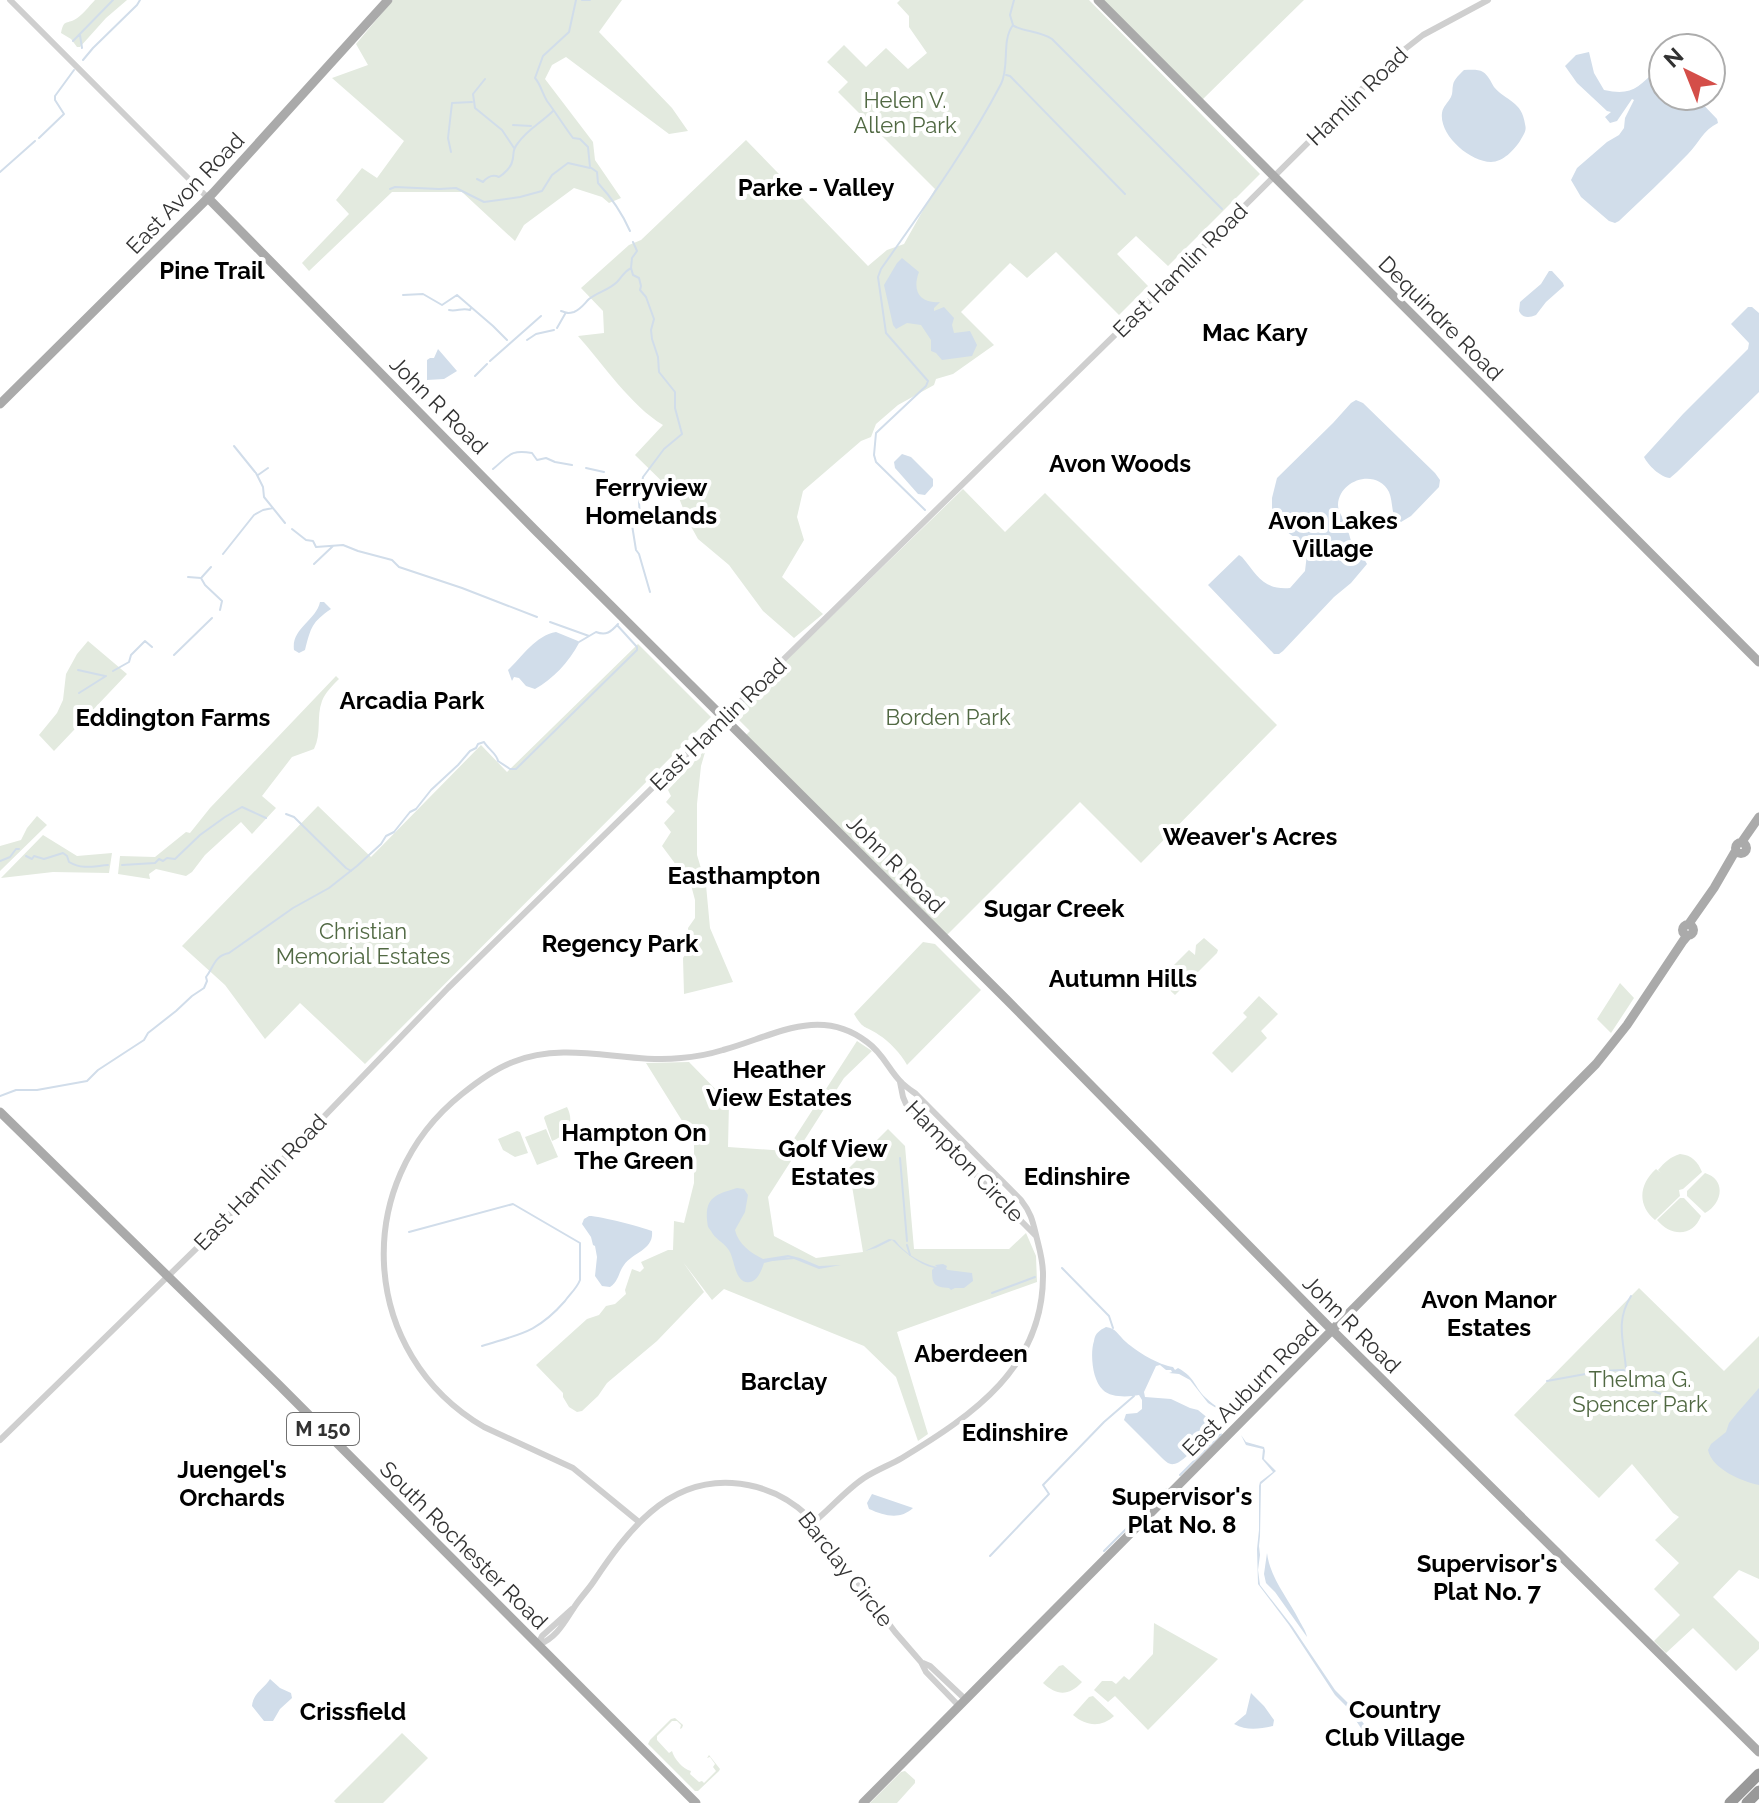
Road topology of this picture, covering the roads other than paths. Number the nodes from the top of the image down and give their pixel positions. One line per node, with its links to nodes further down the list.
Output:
1 (10, 0): 6 (street, John R Road)
2 (388, 0): 6 (main road, East Avon Road)
3 (1098, 0): 5 (main road, Dequindre Road)
4 (1488, 0): 5 (street, Hamlin Road)
5 (1274, 176): 8 (main road, Dequindre Road); 9 (street, East Hamlin Road)
6 (208, 198): 7 (main road, East Avon Road); 9 (main road, John R Road)
7 (0, 404)
8 (1759, 662)
9 (724, 717): 14 (street, East Hamlin Road); 15 (main road, John R Road)
10 (1759, 820): 15 (main road, East Auburn Road)
11 (900, 1082): 13 (street, Hampton Circle); 13 (street, Hampton Circle); 17 (street, Hampton Circle)
12 (0, 1112): 14 (main road, South Rochester Road / M 150)
13 (1036, 1236): 18 (street, Hampton Circle)
14 (168, 1277): 16 (street, East Hamlin Road); 19 (main road, South Rochester Road / M 150)
15 (1333, 1330): 20 (main road, East Auburn Road); 21 (main road, John R Road)
16 (0, 1440)
17 (639, 1522): 18 (street, Barclay Circle); 19 (street, Barclay Circle)
18 (814, 1522): 20 (street, Barclay Circle)
19 (538, 1645): 24 (main road, South Rochester Road / M 150)
20 (962, 1703): 25 (main road, East Auburn Road)
21 (1759, 1752)
22 (1759, 1774): 26 (highway)
23 (1759, 1791): 27 (highway)
24 (696, 1803)
25 (863, 1803)
26 (1730, 1803)
27 (1747, 1803)

